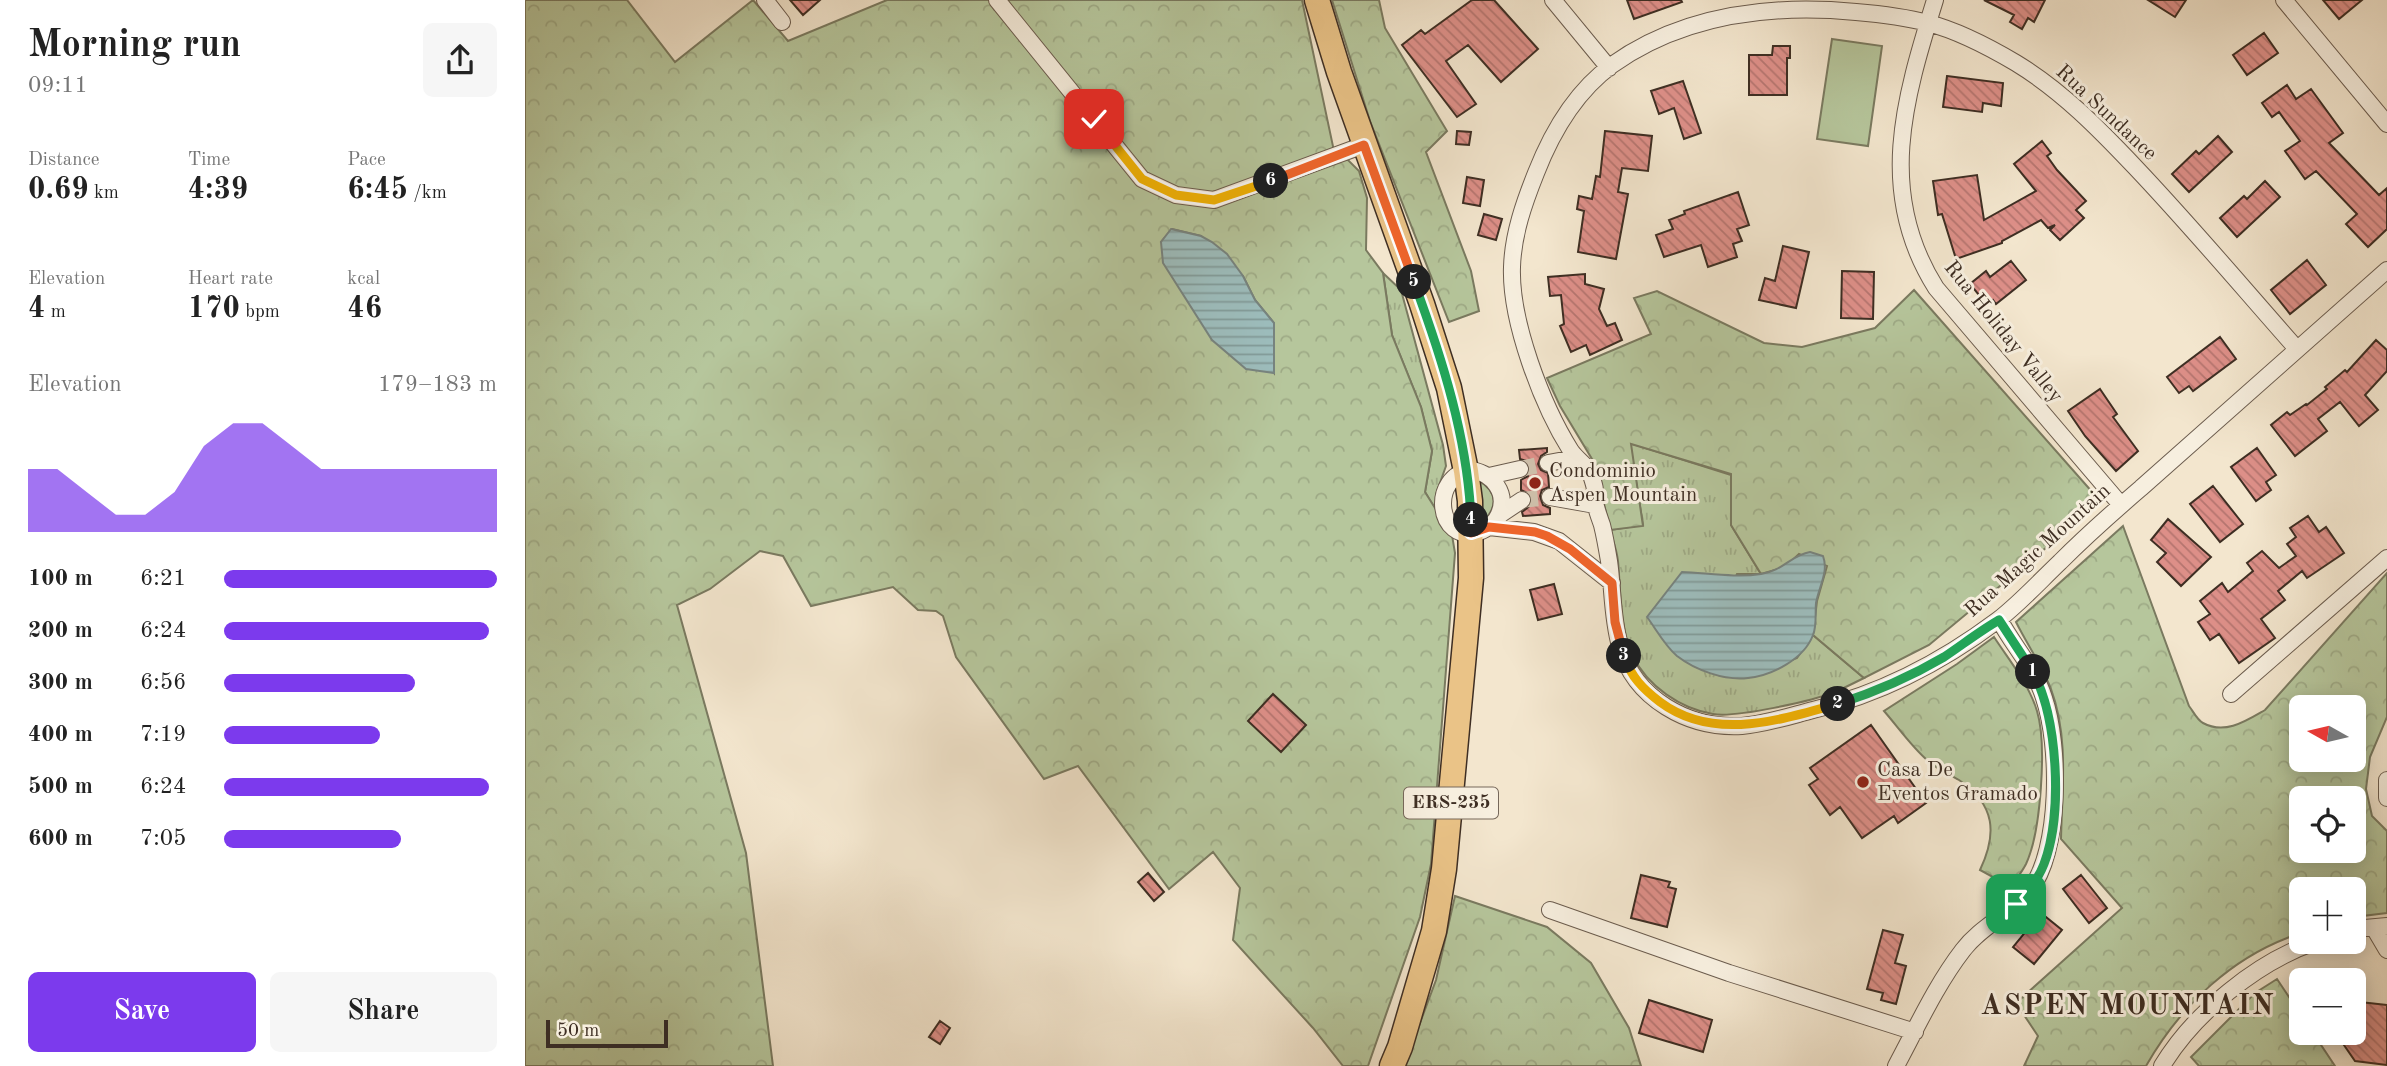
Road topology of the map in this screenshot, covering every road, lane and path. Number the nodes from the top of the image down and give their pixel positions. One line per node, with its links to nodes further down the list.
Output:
1 (765, 0): 7 (street)
2 (997, 0): 11 (street)
3 (1317, 0): 11 (main road, ERS-235)
4 (1553, 0): 9 (street)
5 (1935, 0): 8 (street, Rua Holiday Valley)
6 (2284, 0): 10 (street)
7 (782, 22)
8 (1928, 23): 9 (street, Rua Sundance); 13 (street, Rua Sundance); 21 (street, Rua Holiday Valley)
9 (1609, 68): 14 (street, Rua Sundance)
10 (2387, 124)
11 (1364, 145): 17 (main road, ERS-235)
12 (2387, 270): 13 (street, Rua Magic Mountain)
13 (2297, 349): 21 (street, Rua Magic Mountain)
14 (1575, 458): 15 (street); 20 (street, Rua Sundance)
15 (1548, 463)
16 (1520, 469): 17 (street)
17 (1478, 473): 22 (main road, ERS-235)
18 (1550, 497): 20 (street)
19 (1522, 500): 22 (street)
20 (1595, 505): 24 (street, Rua Magic Mountain)
21 (2121, 505): 25 (street, Rua Magic Mountain)
22 (1486, 525): 24 (street); 34 (main road, ERS-235)
23 (2387, 558): 26 (street)
24 (1612, 583): 25 (street, Rua Magic Mountain)
25 (1999, 620): 33 (street)
26 (2231, 694)
27 (2387, 780): 28 (street)
28 (2387, 798)
29 (1550, 910): 33 (street)
30 (2380, 927): 31 (street)
31 (2387, 950)
32 (2289, 951): 36 (street)
33 (1915, 1032): 35 (street)
34 (1392, 1066)
35 (1896, 1066)
36 (2162, 1066)

